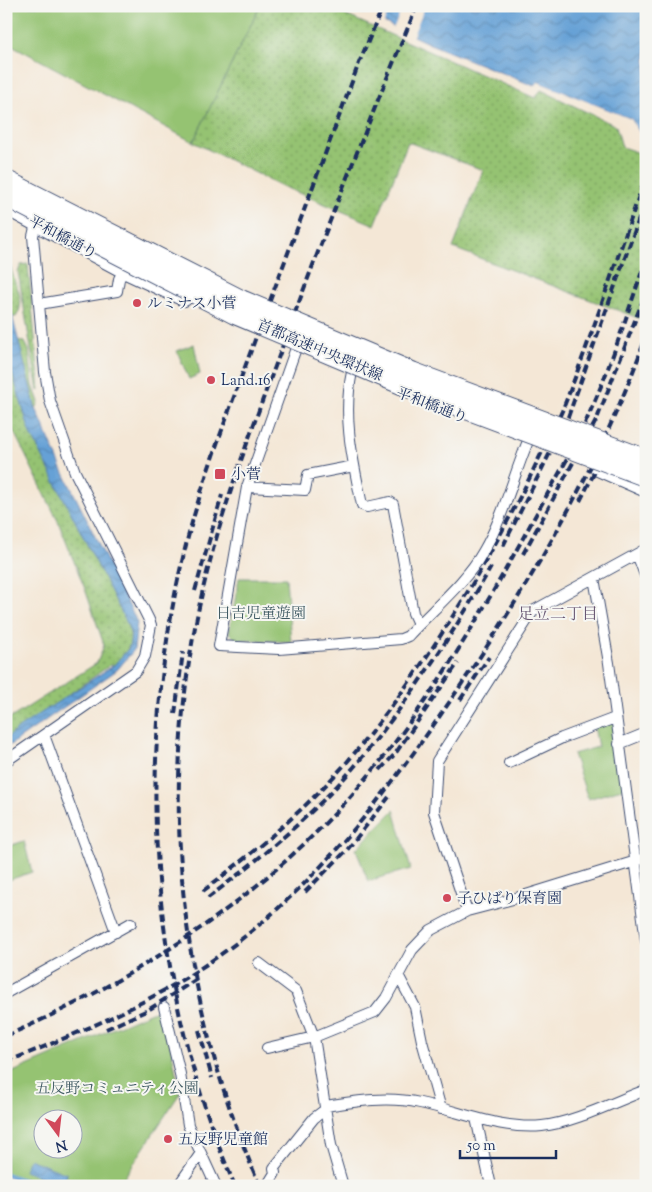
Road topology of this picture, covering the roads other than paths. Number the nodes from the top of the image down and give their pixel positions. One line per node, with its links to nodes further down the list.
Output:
1 (6, 180): 11 (highway, 首都高速中央環状線, bridge)
2 (6, 188): 13 (main road, 平和橋通り)
3 (6, 197): 14 (highway, 首都高速中央環状線, bridge)
4 (6, 206): 5 (main road, 平和橋通り)
5 (36, 223): 6 (main road, 平和橋通り); 7 (street)
6 (124, 270): 7 (street); 8 (main road, 平和橋通り)
7 (39, 304): 23 (street)
8 (296, 348): 9 (main road, 平和橋通り); 15 (street)
9 (352, 372): 10 (main road, 平和橋通り); 12 (street)
10 (528, 441): 16 (main road, 平和橋通り); 20 (street)
11 (646, 459)
12 (354, 466): 15 (street); 20 (street)
13 (646, 466)
14 (646, 477)
15 (247, 487): 20 (street)
16 (646, 489)
17 (641, 551): 18 (street); 19 (street)
18 (594, 578): 21 (street); 29 (street)
19 (646, 578)
20 (418, 624)
21 (615, 718): 24 (street); 26 (street)
22 (646, 733): 24 (street)
23 (44, 735): 25 (street); 32 (street)
24 (619, 744): 28 (street)
25 (6, 762)
26 (509, 763)
27 (646, 858): 28 (street)
28 (635, 863): 29 (street); 30 (street)
29 (467, 911): 35 (street)
30 (644, 917): 33 (street)
31 (131, 923): 32 (street)
32 (116, 932): 36 (street)
33 (646, 941)
34 (259, 963): 38 (street)
35 (398, 975): 38 (street); 42 (street)
36 (6, 993)
37 (164, 1007): 44 (street)
38 (314, 1037): 39 (street); 41 (street)
39 (267, 1048)
40 (646, 1090): 43 (street)
41 (326, 1108): 42 (street); 47 (street); 48 (street)
42 (441, 1108): 43 (street)
43 (476, 1118): 49 (street)
44 (201, 1153): 45 (street); 46 (street)
45 (178, 1186)
46 (216, 1186)
47 (267, 1186)
48 (343, 1186)
49 (491, 1186)

